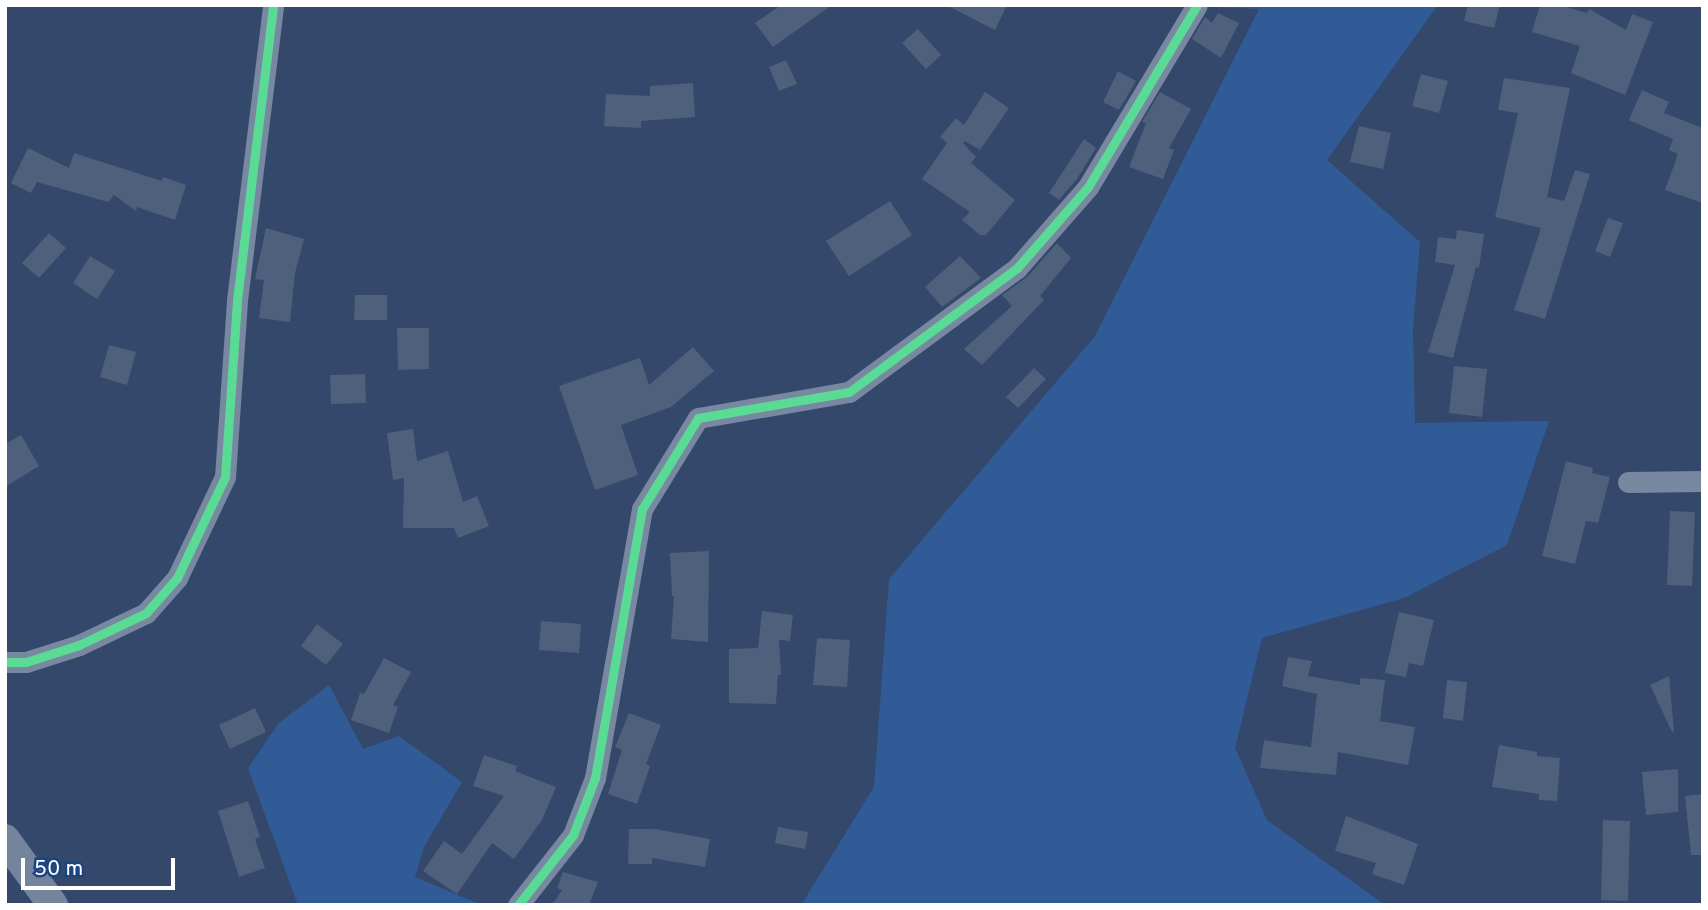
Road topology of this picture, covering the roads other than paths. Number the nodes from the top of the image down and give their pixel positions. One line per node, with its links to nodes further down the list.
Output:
1 (273, 5): 5 (street)
2 (1197, 5): 8 (street)
3 (1703, 481): 4 (street)
4 (1628, 482)
5 (5, 662)
6 (5, 839): 7 (street)
7 (53, 905)
8 (518, 905)

